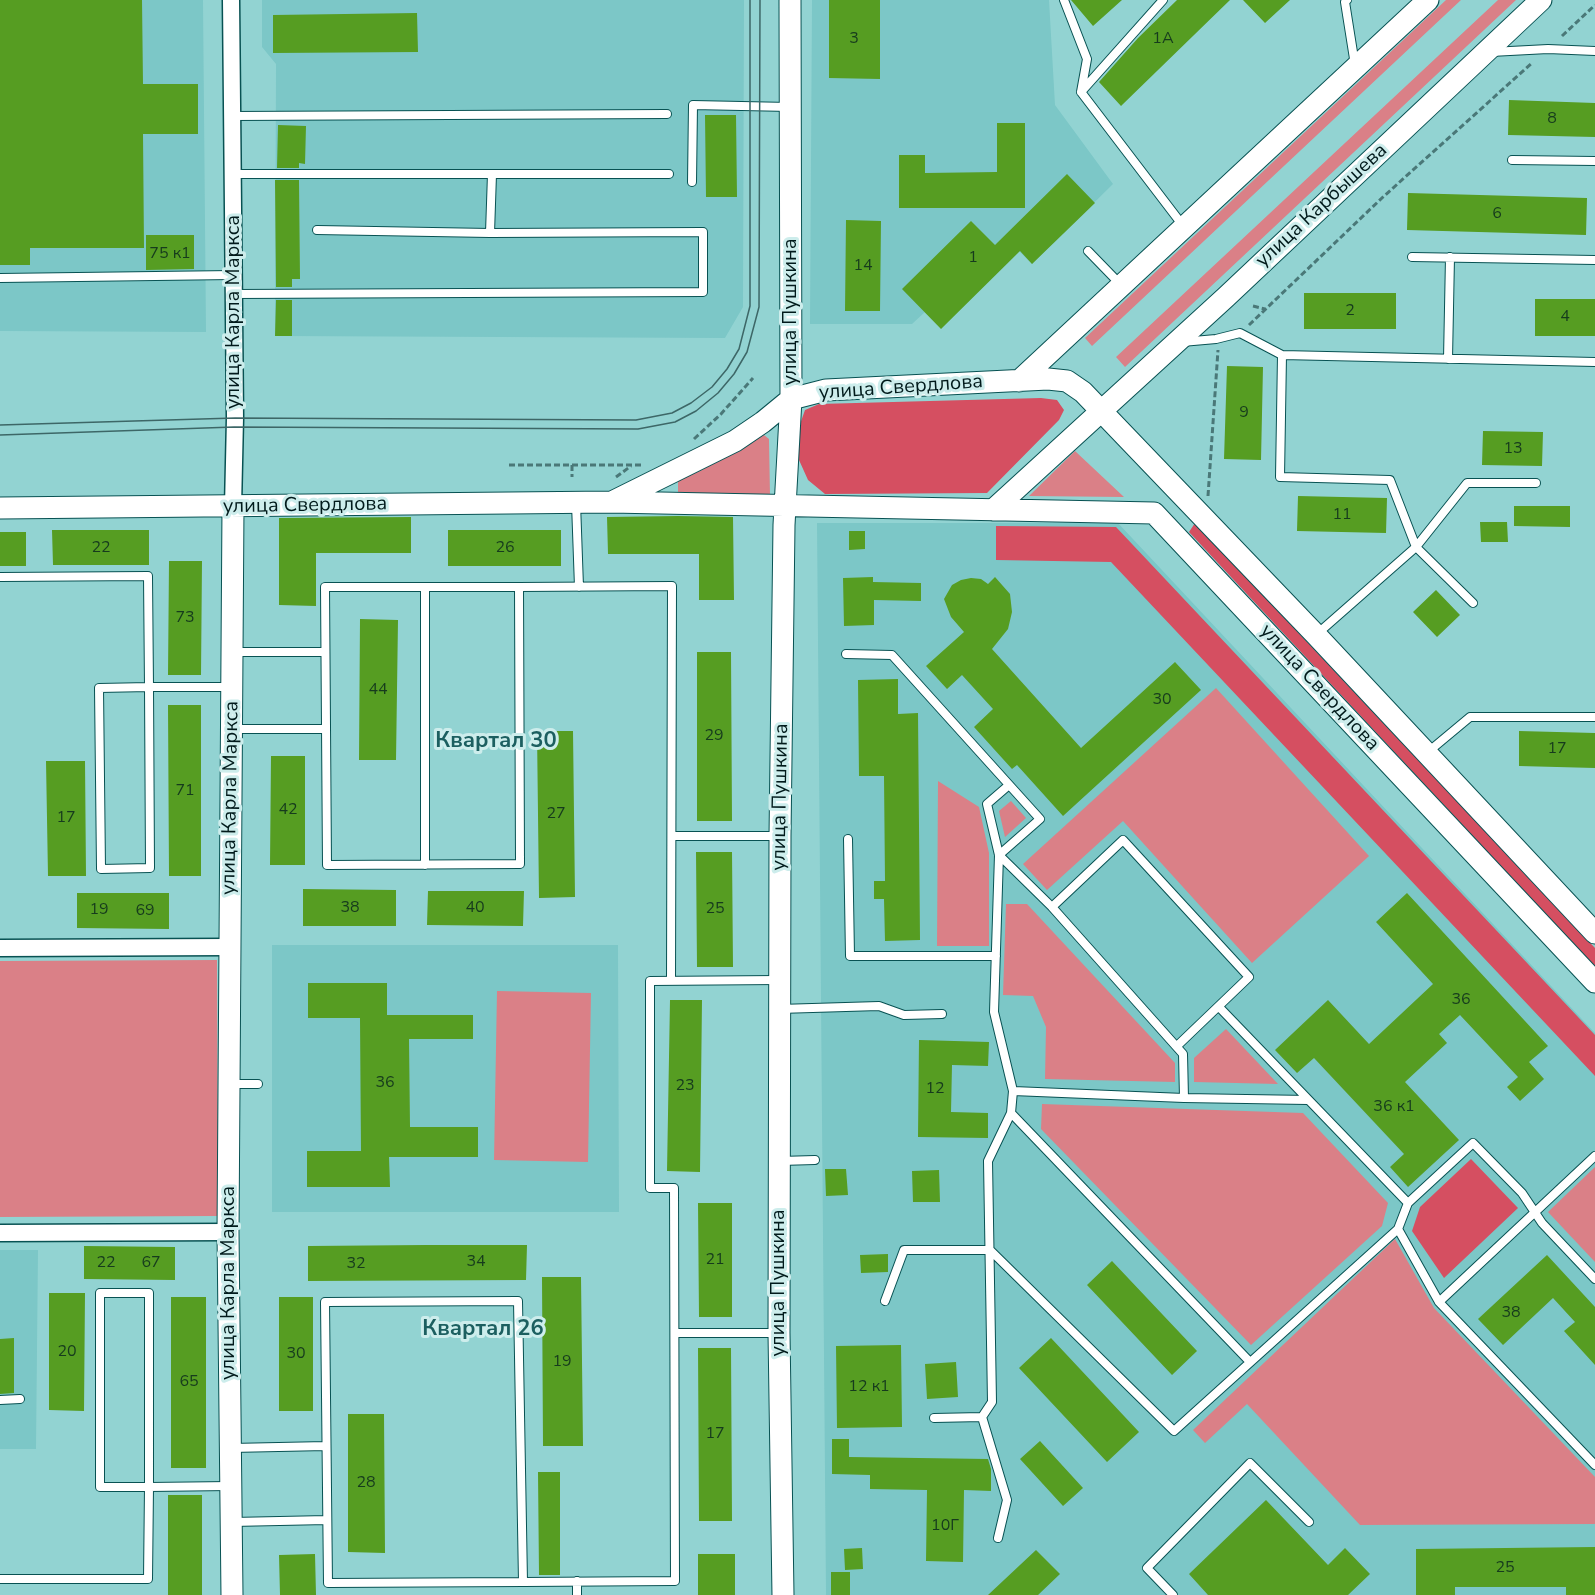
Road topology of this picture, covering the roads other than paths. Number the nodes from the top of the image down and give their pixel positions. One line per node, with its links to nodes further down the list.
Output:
1 (231, 0): 14 (street, улица Карла Маркса)
2 (790, 0): 12 (street, улица Пушкина)
3 (1064, 0): 11 (lane)
4 (1163, 0): 11 (lane)
5 (1347, 0): 10 (lane)
6 (1428, 0): 10 (street)
7 (1541, 0): 9 (street, улица Карбышева)
8 (1595, 51): 9 (lane)
9 (1487, 52): 32 (street, улица Карбышева)
10 (1355, 69): 21 (street)
11 (1082, 92): 21 (lane)
12 (791, 107): 20 (lane); 37 (street, улица Пушкина)
13 (667, 114): 14 (lane)
14 (232, 116): 17 (street, улица Карла Маркса)
15 (1512, 160): 16 (lane)
16 (1595, 161)
17 (232, 174): 18 (lane); 28 (street, улица Карла Маркса)
18 (492, 174): 19 (lane); 23 (lane)
19 (669, 174)
20 (692, 182)
21 (1185, 228): 30 (street)
22 (317, 230): 23 (lane)
23 (490, 233): 31 (lane)
24 (1088, 251): 30 (lane)
25 (1412, 256): 26 (lane)
26 (1450, 257): 27 (lane); 34 (lane)
27 (1595, 260)
28 (234, 276): 29 (lane); 31 (street, улица Карла Маркса)
29 (0, 278)
30 (1123, 286): 36 (street)
31 (234, 294): 42 (street, улица Карла Маркса)
32 (1176, 342): 33 (lane); 38 (street, улица Карбышева)
33 (1282, 355): 34 (lane); 46 (lane)
34 (1448, 359): 35 (lane)
35 (1595, 362)
36 (1019, 381): 37 (street, улица Свердлова); 38 (street, улица Свердлова)
37 (791, 399): 40 (street, улица Свердлова); 43 (street, улица Пушкина)
38 (1101, 411): 45 (street); 52 (street, улица Свердлова)
39 (1536, 483): 46 (lane)
40 (611, 502): 41 (street, улица Свердлова); 43 (street, улица Свердлова)
41 (576, 503): 42 (street, улица Свердлова); 49 (lane)
42 (233, 507): 44 (street, улица Свердлова); 53 (street, улица Карла Маркса)
43 (785, 507): 45 (street, улица Свердлова); 64 (street, улица Пушкина)
44 (0, 508)
45 (993, 510): 75 (street, улица Свердлова)
46 (1416, 547): 51 (lane); 52 (lane)
47 (0, 577): 56 (lane)
48 (519, 586): 49 (lane); 50 (lane); 67 (lane)
49 (579, 586): 63 (lane)
50 (425, 587): 54 (lane); 67 (lane)
51 (1473, 603)
52 (1316, 635): 61 (street, улица Свердлова)
53 (232, 652): 54 (lane); 57 (street, улица Карла Маркса)
54 (325, 652): 60 (lane)
55 (846, 654): 62 (lane)
56 (149, 687): 56 (lane); 57 (lane)
57 (232, 687): 59 (street, улица Карла Маркса)
58 (1595, 717): 61 (lane)
59 (232, 729): 60 (lane); 70 (street, улица Карла Маркса)
60 (326, 729): 67 (lane)
61 (1425, 754): 69 (street, улица Свердлова)
62 (1009, 785): 66 (lane); 66 (lane)
63 (672, 836): 64 (lane); 73 (lane)
64 (780, 836): 74 (street, улица Пушкина)
65 (848, 839): 72 (lane)
66 (999, 855): 68 (lane); 72 (lane)
67 (425, 865)
68 (1052, 908): 76 (lane); 79 (lane)
69 (1595, 933)
70 (229, 947): 71 (street); 80 (street, улица Карла Маркса)
71 (0, 948)
72 (996, 956): 82 (lane)
73 (671, 981): 74 (lane); 98 (lane)
74 (780, 981): 77 (street, улица Пушкина)
75 (1595, 982)
76 (1219, 1007): 79 (lane); 84 (lane)
77 (780, 1009): 78 (lane); 88 (street, улица Пушкина)
78 (942, 1014)
79 (1177, 1046): 83 (lane)
80 (228, 1084): 81 (lane); 92 (street, улица Карла Маркса)
81 (258, 1084)
82 (1013, 1091): 83 (lane); 85 (lane)
83 (1184, 1098): 84 (lane)
84 (1308, 1100): 89 (lane)
85 (1011, 1113): 94 (lane); 100 (lane)
86 (1595, 1156): 90 (lane)
87 (815, 1160): 88 (lane)
88 (779, 1161): 99 (street, улица Пушкина)
89 (1408, 1203): 90 (lane); 91 (lane)
90 (1535, 1211): 95 (lane); 97 (lane)
91 (1398, 1229): 97 (lane); 100 (lane)
92 (228, 1232): 93 (street); 106 (street, улица Карла Маркса)
93 (0, 1233)
94 (990, 1250): 96 (lane); 100 (lane); 103 (lane)
95 (1595, 1279)
96 (885, 1301)
97 (1439, 1302): 107 (lane)
98 (675, 1333): 99 (lane); 115 (lane)
99 (779, 1333): 119 (street, улица Пушкина)
100 (1250, 1362)
101 (0, 1400): 102 (lane)
102 (20, 1400)
103 (982, 1417): 104 (lane); 113 (lane)
104 (934, 1418)
105 (326, 1446): 106 (lane); 110 (lane); 116 (lane)
106 (231, 1448): 108 (street, улица Карла Маркса)
107 (1595, 1465)
108 (230, 1486): 109 (lane); 111 (street, улица Карла Маркса)
109 (149, 1487): 109 (lane); 114 (lane)
110 (327, 1520): 111 (lane); 116 (lane)
111 (231, 1522): 117 (street, улица Карла Маркса)
112 (1309, 1522): 120 (lane)
113 (998, 1538)
114 (0, 1579)
115 (577, 1581): 116 (lane); 118 (lane)
116 (524, 1582)
117 (232, 1595)
118 (577, 1595)
119 (783, 1595)
120 (1173, 1595)

